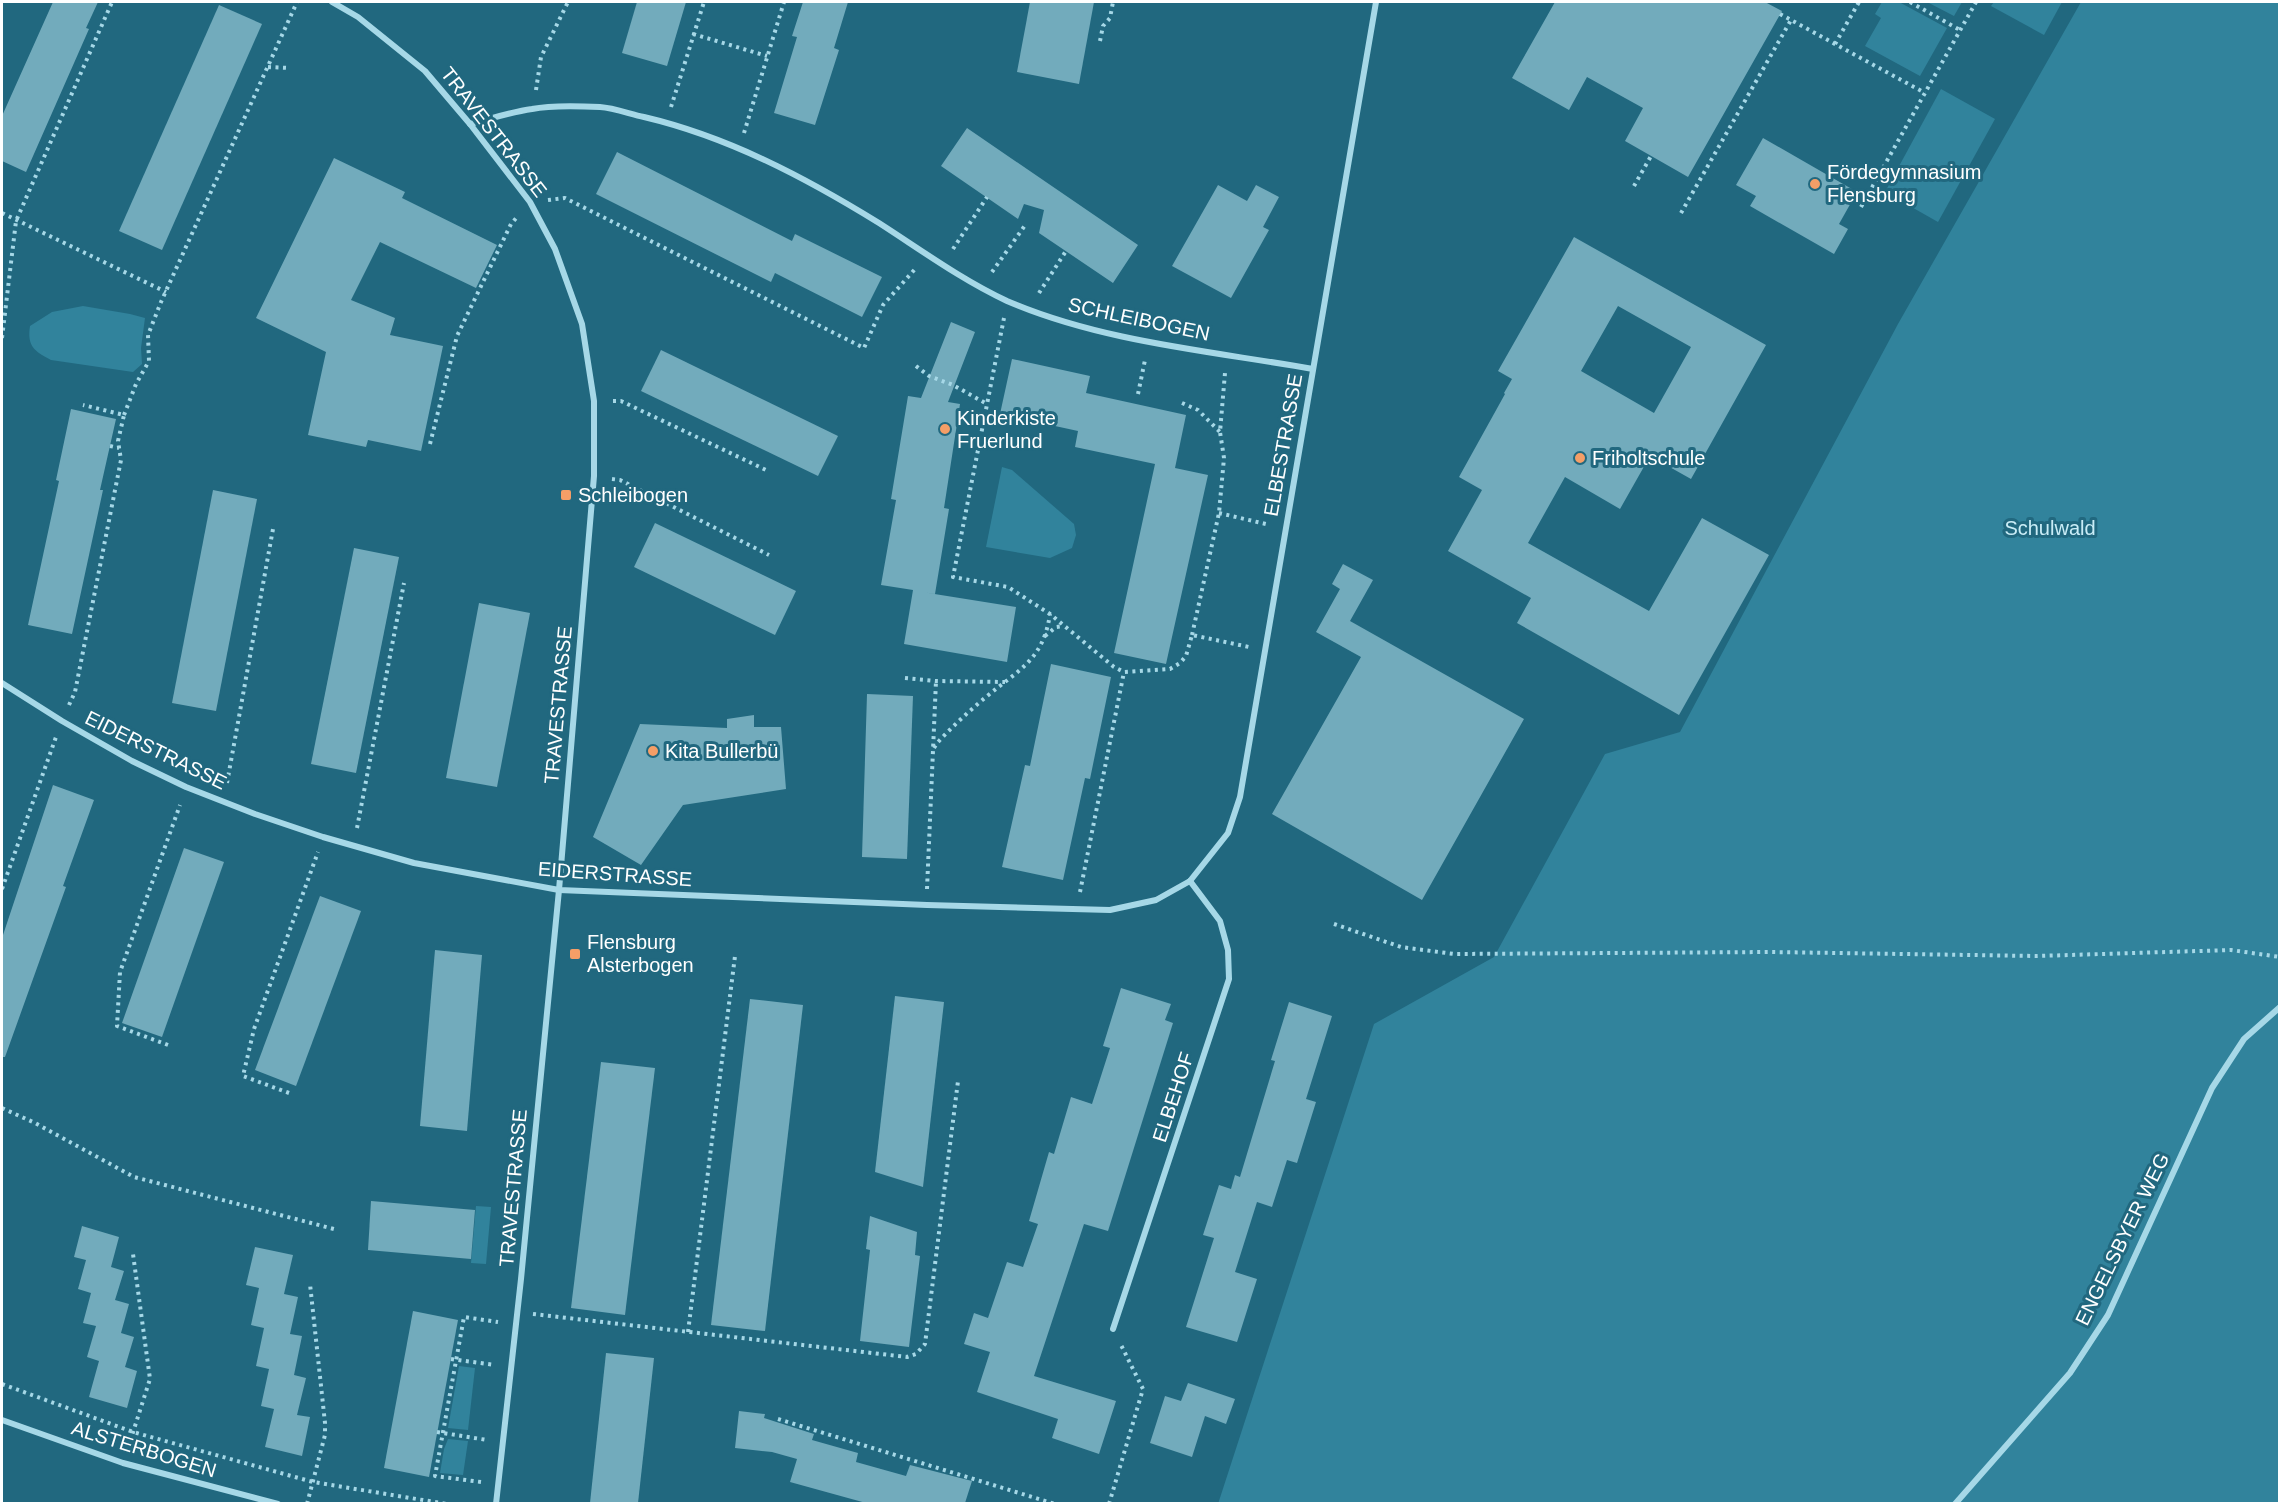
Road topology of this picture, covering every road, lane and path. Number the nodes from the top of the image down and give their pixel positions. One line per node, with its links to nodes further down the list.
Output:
1 (112, 2): 33 (path)
2 (297, 2): 19 (path)
3 (332, 2): 24 (street, TRAVESTRASSE)
4 (568, 2): 22 (path)
5 (704, 2): 15 (path)
6 (784, 2): 18 (path)
7 (1113, 2): 16 (path)
8 (1376, 2): 46 (street, ELBESTRASSE)
9 (1859, 2): 17 (path)
10 (1910, 2): 14 (path)
11 (1976, 2): 14 (path)
12 (1780, 14): 13 (path)
13 (1791, 20): 17 (path); 32 (path)
14 (1960, 30): 21 (path)
15 (693, 34): 18 (path); 23 (path)
16 (1100, 41)
17 (1835, 44): 21 (path)
18 (767, 56): 25 (path)
19 (268, 67): 20 (path); 39 (path)
20 (289, 68)
21 (1925, 93): 30 (path)
22 (534, 108): 23 (street, SCHLEIBOGEN); 24 (street, SCHLEIBOGEN)
23 (666, 122): 25 (street, SCHLEIBOGEN)
24 (470, 124): 29 (street, TRAVESTRASSE)
25 (740, 148): 36 (street, SCHLEIBOGEN)
26 (1651, 156): 27 (path)
27 (1634, 186)
28 (987, 197): 37 (path)
29 (530, 202): 36 (path); 48 (street, TRAVESTRASSE); 54 (path)
30 (1861, 207)
31 (2, 213): 33 (path)
32 (1681, 213)
33 (16, 221): 39 (path); 42 (path)
34 (1026, 224): 38 (path)
35 (1066, 251): 41 (path)
36 (928, 254): 37 (street, SCHLEIBOGEN)
37 (943, 264): 38 (street, SCHLEIBOGEN)
38 (982, 287): 40 (street, SCHLEIBOGEN)
39 (165, 292): 52 (path)
40 (1007, 300): 41 (street, SCHLEIBOGEN); 50 (path)
41 (1029, 308): 43 (street, SCHLEIBOGEN)
42 (2, 338)
43 (1148, 341): 44 (street, SCHLEIBOGEN); 47 (path)
44 (1227, 354): 46 (street, SCHLEIBOGEN); 53 (path)
45 (916, 366): 50 (path)
46 (1312, 369): 60 (street, ELBESTRASSE)
47 (1138, 394)
48 (594, 401): 57 (path); 58 (street, TRAVESTRASSE)
49 (1182, 403): 53 (path)
50 (987, 404): 64 (path)
51 (83, 405): 52 (path)
52 (124, 416): 56 (path)
53 (1221, 432): 59 (path)
54 (430, 444)
55 (110, 446): 56 (path)
56 (119, 448): 74 (path)
57 (766, 470)
58 (594, 476): 62 (path); 82 (street, TRAVESTRASSE)
59 (1219, 513): 60 (path); 67 (path)
60 (1286, 528): 68 (street, ELBESTRASSE)
61 (273, 529): 77 (path)
62 (770, 555)
63 (404, 584): 79 (path)
64 (1050, 614): 65 (path); 66 (path)
65 (1065, 626): 66 (path); 69 (path)
66 (1045, 636): 72 (path)
67 (1192, 636): 68 (path); 69 (path)
68 (1264, 650): 80 (street, ELBESTRASSE)
69 (1124, 672): 84 (path)
70 (905, 678): 71 (path)
71 (936, 681): 72 (path); 75 (path)
72 (1005, 682): 75 (path)
73 (2, 683): 74 (street, EIDERSTRASSE)
74 (62, 721): 76 (street, EIDERSTRASSE); 81 (path)
75 (933, 751): 83 (path)
76 (186, 787): 77 (street, EIDERSTRASSE); 89 (path)
77 (223, 802): 78 (street, EIDERSTRASSE)
78 (323, 837): 79 (street, EIDERSTRASSE); 91 (path)
79 (353, 846): 82 (street, EIDERSTRASSE)
80 (1190, 881): 84 (street, EIDERSTRASSE); 98 (street, ELBEHOF)
81 (2, 889)
82 (559, 890): 83 (street, EIDERSTRASSE); 96 (street, TRAVESTRASSE)
83 (927, 905): 84 (street, EIDERSTRASSE)
84 (1077, 909)
85 (1334, 924): 87 (path)
86 (735, 956): 99 (path)
87 (2280, 957)
88 (2280, 1007): 118 (street, ENGELSBYER WEG)
89 (168, 1045)
90 (958, 1082): 99 (path)
91 (289, 1093)
92 (2, 1108): 93 (path)
93 (334, 1229)
94 (133, 1254): 105 (path)
95 (310, 1284): 110 (path)
96 (518, 1312): 97 (street, TRAVESTRASSE); 99 (path)
97 (516, 1325): 100 (path); 101 (street, TRAVESTRASSE)
98 (1113, 1329): 117 (path)
99 (688, 1332)
100 (454, 1359): 101 (path); 107 (path)
101 (512, 1368): 108 (street, TRAVESTRASSE)
102 (2, 1384): 105 (path)
103 (778, 1419): 116 (path)
104 (2, 1420): 109 (street, ALSTERBOGEN)
105 (133, 1432): 109 (path); 110 (path)
106 (437, 1432): 107 (path)
107 (443, 1433): 108 (path); 111 (path)
108 (501, 1443): 111 (street, TRAVESTRASSE)
109 (123, 1462): 112 (street, ALSTERBOGEN)
110 (313, 1482): 113 (path); 114 (path)
111 (498, 1484): 115 (street, TRAVESTRASSE)
112 (278, 1503)
113 (308, 1503)
114 (447, 1503)
115 (496, 1503)
116 (1055, 1503)
117 (1109, 1503)
118 (1955, 1503)

